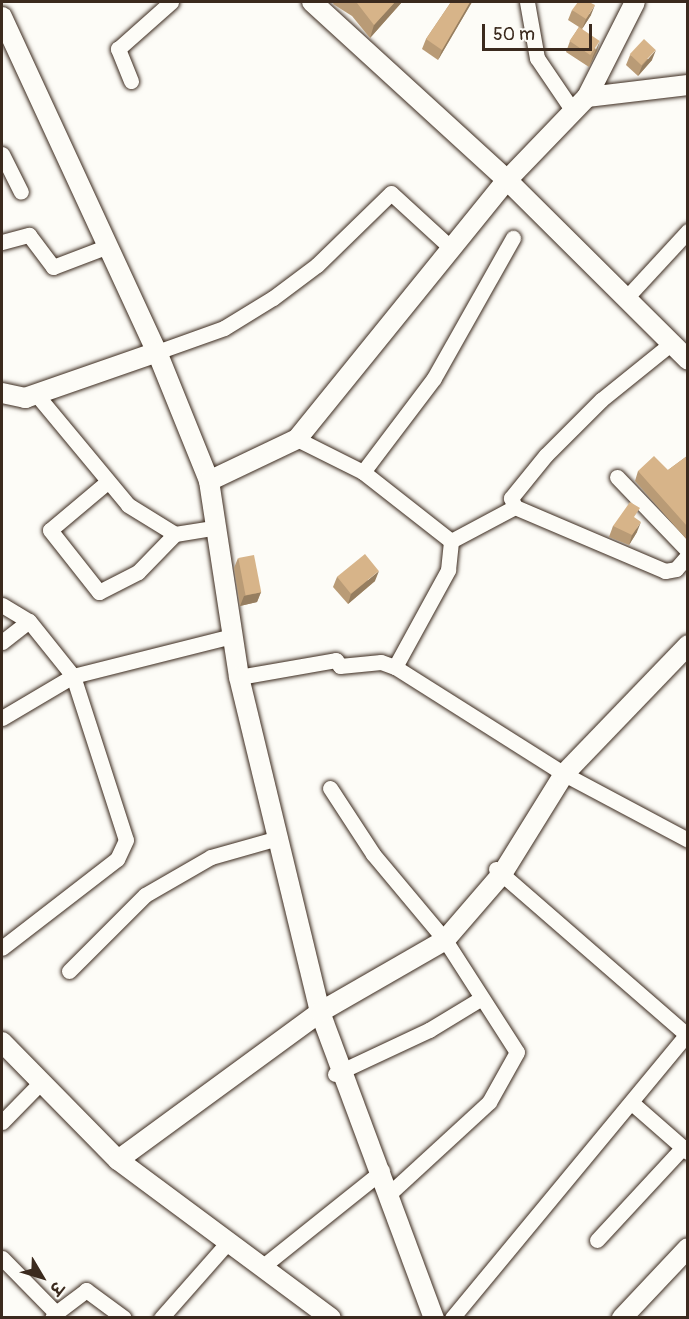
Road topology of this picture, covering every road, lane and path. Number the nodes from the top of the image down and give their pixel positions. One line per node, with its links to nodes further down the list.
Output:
1 (171, 2): 6 (street)
2 (312, 2): 11 (street)
3 (527, 2): 9 (street)
4 (635, 2): 8 (street)
5 (2, 17): 16 (street)
6 (131, 81)
7 (687, 85): 8 (street)
8 (587, 97): 9 (street)
9 (573, 111): 11 (street)
10 (2, 153): 12 (street)
11 (507, 180): 17 (street); 18 (street)
12 (21, 192)
13 (687, 231): 18 (street)
14 (513, 238): 25 (street)
15 (2, 242): 16 (street)
16 (108, 246): 20 (street)
17 (452, 248): 20 (street); 24 (street)
18 (627, 297): 19 (street)
19 (673, 342): 21 (street); 29 (street)
20 (157, 352): 23 (street); 27 (street)
21 (687, 360)
22 (2, 393): 23 (street)
23 (36, 394): 28 (street)
24 (297, 439): 25 (street); 27 (street)
25 (363, 472): 32 (street)
26 (616, 477): 33 (street)
27 (209, 481): 30 (street)
28 (106, 483): 31 (street); 31 (street)
29 (514, 507): 32 (street); 33 (street)
30 (212, 528): 31 (street); 36 (street)
31 (175, 534)
32 (451, 541): 39 (street)
33 (687, 553)
34 (2, 605): 35 (street)
35 (29, 621): 37 (street); 40 (street)
36 (232, 636): 40 (street); 41 (street)
37 (2, 642)
38 (687, 645): 43 (street)
39 (395, 667): 41 (street); 43 (street)
40 (73, 676): 42 (street); 49 (street)
41 (239, 677): 45 (street)
42 (2, 718)
43 (564, 774): 46 (street); 47 (street)
44 (330, 788): 48 (street)
45 (278, 838): 50 (street); 52 (street)
46 (687, 840)
47 (499, 872): 48 (street); 53 (street)
48 (445, 940): 51 (street); 52 (street)
49 (2, 948)
50 (69, 971)
51 (480, 999): 55 (street); 62 (street)
52 (320, 1012): 55 (street); 60 (street)
53 (687, 1035): 57 (street)
54 (2, 1042): 56 (street)
55 (339, 1072): 61 (street)
56 (41, 1082): 58 (street); 60 (street)
57 (632, 1103): 59 (street); 73 (street)
58 (2, 1122)
59 (685, 1150): 63 (street)
60 (118, 1160): 64 (street)
61 (382, 1173): 62 (street); 67 (street)
62 (389, 1194): 72 (street)
63 (597, 1240)
64 (228, 1242): 67 (street); 70 (street)
65 (687, 1248): 74 (street)
66 (2, 1258): 68 (street)
67 (262, 1267): 71 (street)
68 (54, 1315): 69 (street)
69 (124, 1317)
70 (161, 1317)
71 (331, 1317)
72 (434, 1317)
73 (452, 1317)
74 (622, 1317)

